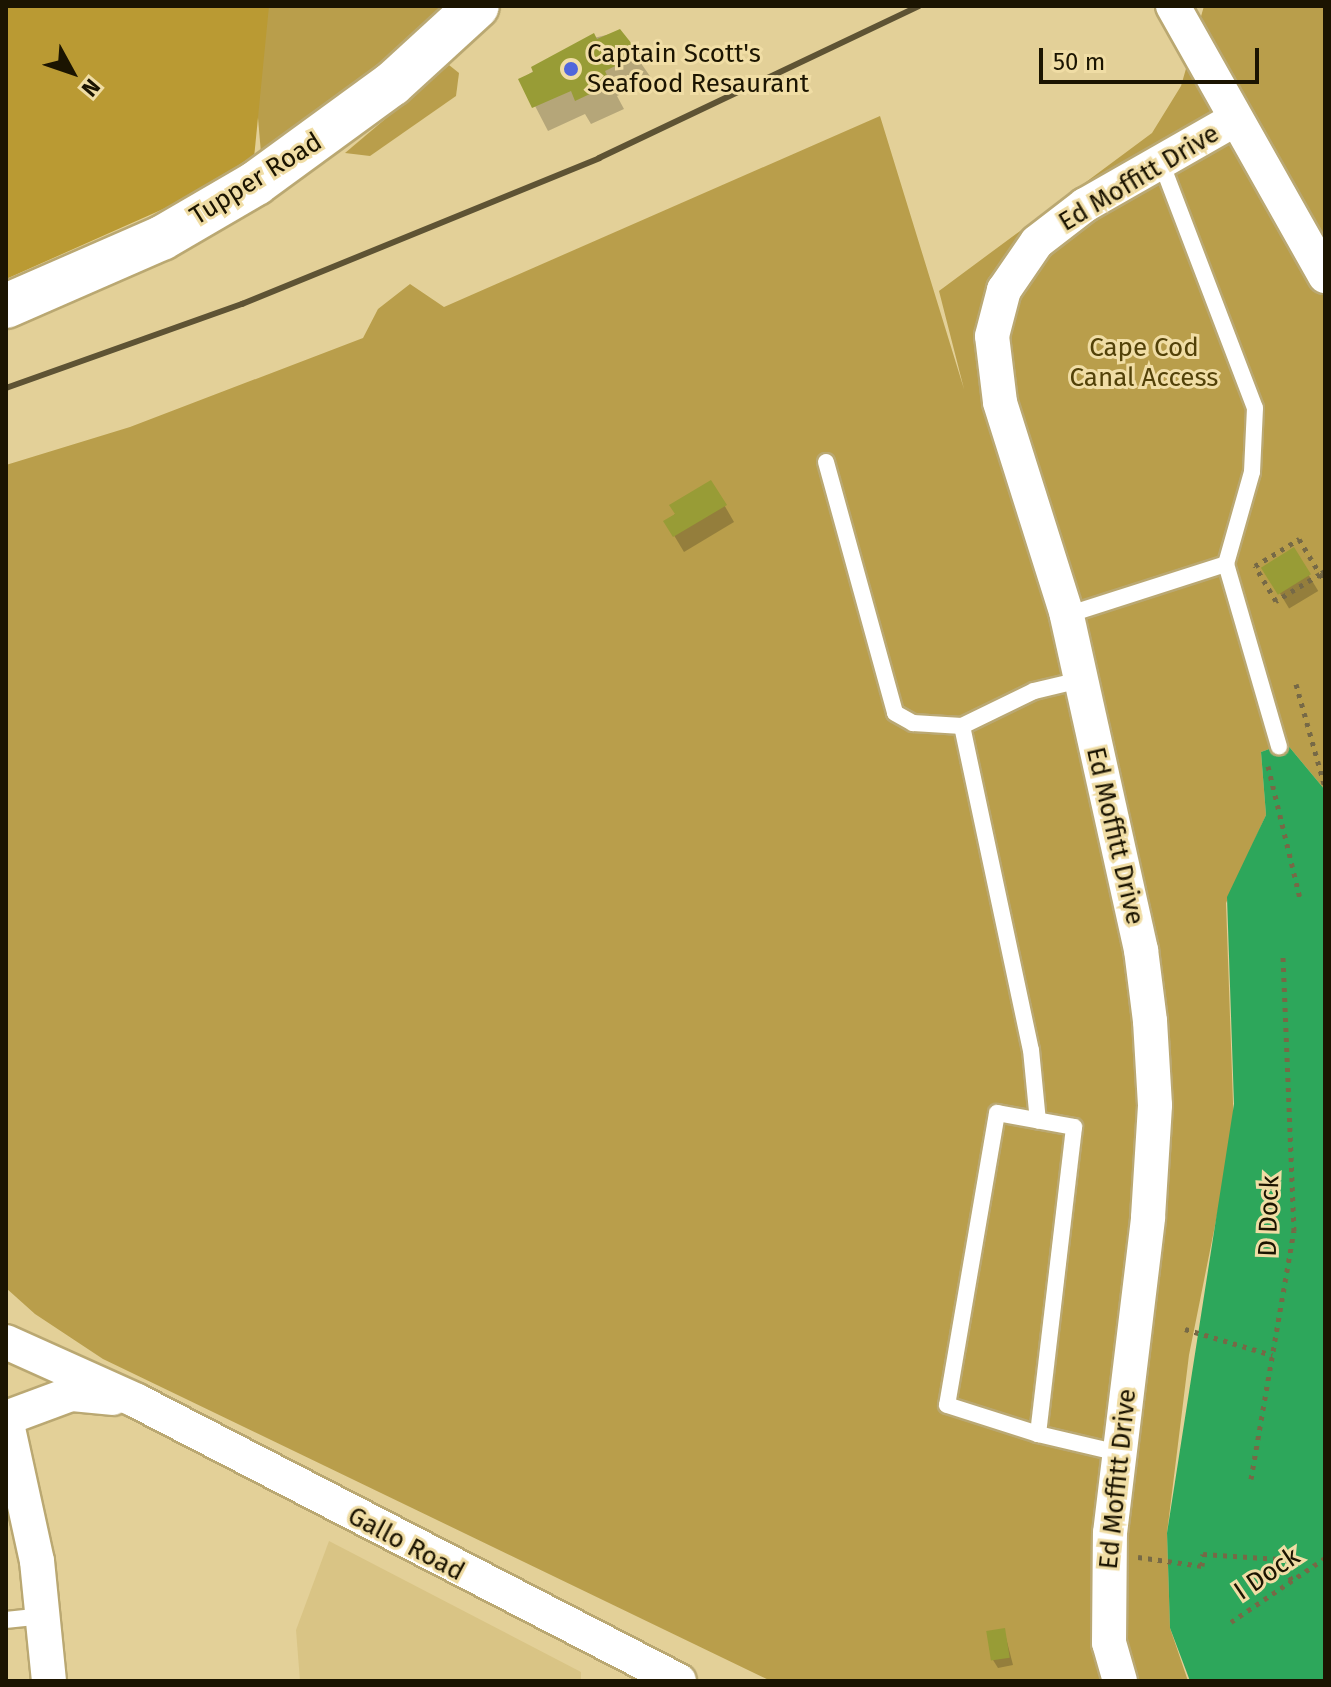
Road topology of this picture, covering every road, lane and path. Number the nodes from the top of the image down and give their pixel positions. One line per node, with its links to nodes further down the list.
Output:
1 (477, 6): 6 (main road, Tupper Road)
2 (1173, 6): 3 (street)
3 (1232, 121): 4 (street, Ed Moffitt Drive); 5 (street)
4 (1161, 162): 8 (lane); 11 (street, Ed Moffitt Drive)
5 (1325, 276)
6 (6, 306)
7 (826, 462): 14 (lane)
8 (1226, 564): 11 (lane); 15 (lane)
9 (1323, 573): 9 (path); 10 (path)
10 (1325, 582)
11 (1067, 615): 12 (street, Ed Moffitt Drive)
12 (1080, 680): 14 (lane); 26 (street, Ed Moffitt Drive)
13 (1296, 684): 16 (path)
14 (962, 726): 19 (lane)
15 (1272, 751): 17 (path)
16 (1325, 787)
17 (1300, 898)
18 (1283, 952): 22 (path, D Dock)
19 (1038, 1121): 25 (lane); 25 (lane)
20 (1185, 1329): 22 (path)
21 (6, 1342): 23 (street, Gallo Road)
22 (1272, 1355): 27 (path, D Dock)
23 (137, 1401): 24 (street, Gallo Road); 35 (street, Gallo Road)
24 (6, 1419): 31 (street)
25 (1038, 1434): 26 (lane)
26 (1119, 1453): 36 (street, Ed Moffitt Drive)
27 (1251, 1479)
28 (1133, 1557): 30 (path)
29 (1325, 1558): 30 (path, I Dock)
30 (1292, 1581): 33 (path, I Dock)
31 (43, 1616): 32 (lane); 34 (street)
32 (6, 1620)
33 (1231, 1622)
34 (49, 1681)
35 (679, 1681)
36 (1120, 1681)

